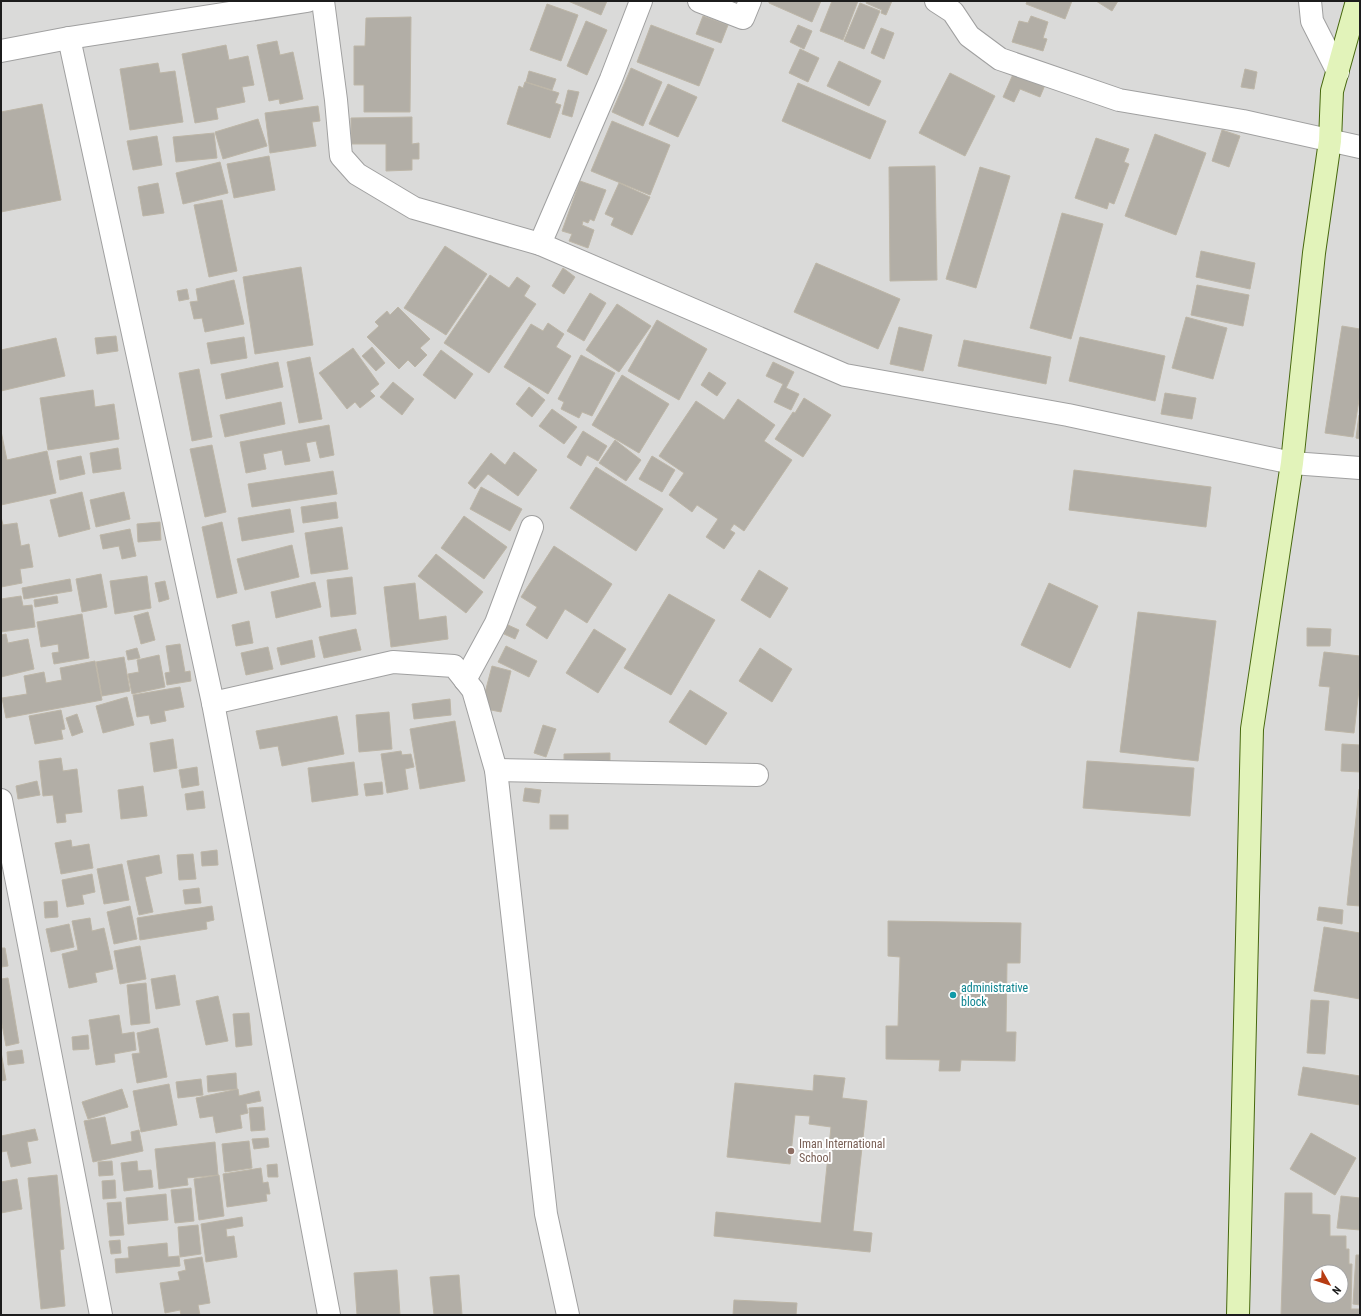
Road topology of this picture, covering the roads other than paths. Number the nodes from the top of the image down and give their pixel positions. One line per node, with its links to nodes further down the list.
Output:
1 (308, 1): 9 (street)
2 (323, 1): 14 (street)
3 (642, 1): 14 (street)
4 (699, 1): 5 (street)
5 (750, 1)
6 (936, 1): 12 (street)
7 (1310, 1): 11 (street)
8 (1358, 1): 11 (street)
9 (69, 38): 10 (street); 19 (street)
10 (1, 51)
11 (1338, 72): 12 (street)
12 (1330, 141): 13 (street); 15 (street)
13 (1360, 147)
14 (540, 244): 15 (street)
15 (1292, 463): 16 (street); 26 (street)
16 (1360, 468)
17 (532, 527): 18 (street)
18 (465, 680): 19 (street); 20 (street)
19 (213, 703): 24 (street)
20 (496, 770): 21 (street); 25 (street)
21 (757, 775)
22 (1, 800): 23 (street)
23 (101, 1315)
24 (329, 1315)
25 (568, 1315)
26 (1238, 1315)

